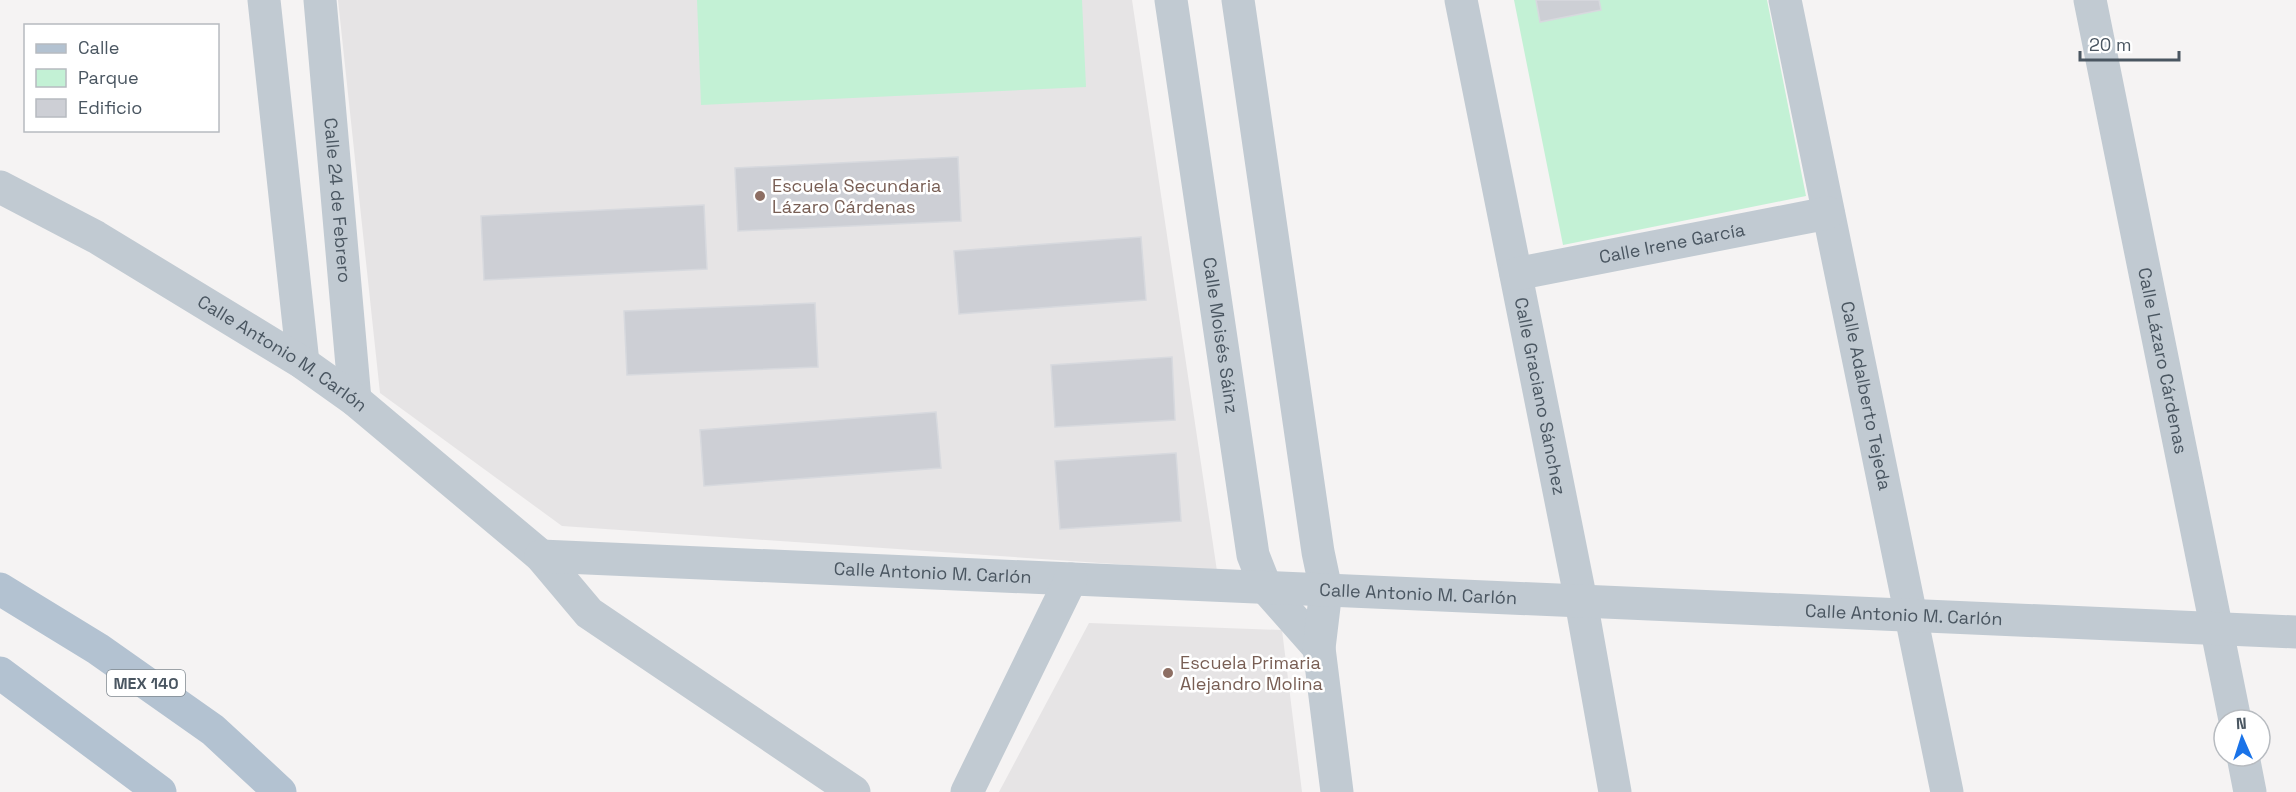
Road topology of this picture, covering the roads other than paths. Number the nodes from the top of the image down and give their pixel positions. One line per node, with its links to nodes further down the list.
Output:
1 (264, 0): 11 (street)
2 (320, 0): 12 (street, Calle 24 de Febrero)
3 (1171, 0): 15 (street, Calle Moisés Sáinz)
4 (1238, 0): 17 (street)
5 (1461, 0): 10 (street, Calle Graciano Sánchez)
6 (1785, 0): 9 (street, Calle Adalberto Tejeda)
7 (2090, 0): 20 (street, Calle Lázaro Cárdenas)
8 (0, 187): 11 (street, Calle Antonio M. Carlón)
9 (1828, 213): 10 (street, Calle Irene García); 19 (street, Calle Adalberto Tejeda)
10 (1516, 274): 18 (street, Calle Graciano Sánchez)
11 (303, 363): 12 (street, Calle Antonio M. Carlón)
12 (355, 400): 13 (street, Calle Antonio M. Carlón)
13 (541, 556): 14 (street, Calle Antonio M. Carlón); 28 (street, Calle Antonio M. Carlón)
14 (1071, 579): 15 (street, Calle Antonio M. Carlón); 29 (street)
15 (1266, 588): 17 (street, Calle Antonio M. Carlón); 22 (street, Calle Moisés Sáinz)
16 (0, 589): 27 (main road, MEX 140)
17 (1326, 591): 18 (street, Calle Antonio M. Carlón); 22 (street)
18 (1581, 601): 19 (street, Calle Antonio M. Carlón); 31 (street, Calle Graciano Sánchez)
19 (1911, 616): 20 (street, Calle Antonio M. Carlón); 32 (street, Calle Adalberto Tejeda)
20 (2216, 629): 21 (street, Calle Antonio M. Carlón); 24 (street, Calle Lázaro Cárdenas)
21 (2296, 632)
22 (1319, 648): 30 (street)
23 (0, 673): 26 (main road)
24 (2232, 708)
25 (2245, 768): 33 (street)
26 (160, 792)
27 (280, 792)
28 (854, 792)
29 (967, 792)
30 (1337, 792)
31 (1615, 792)
32 (1947, 792)
33 (2250, 792)

